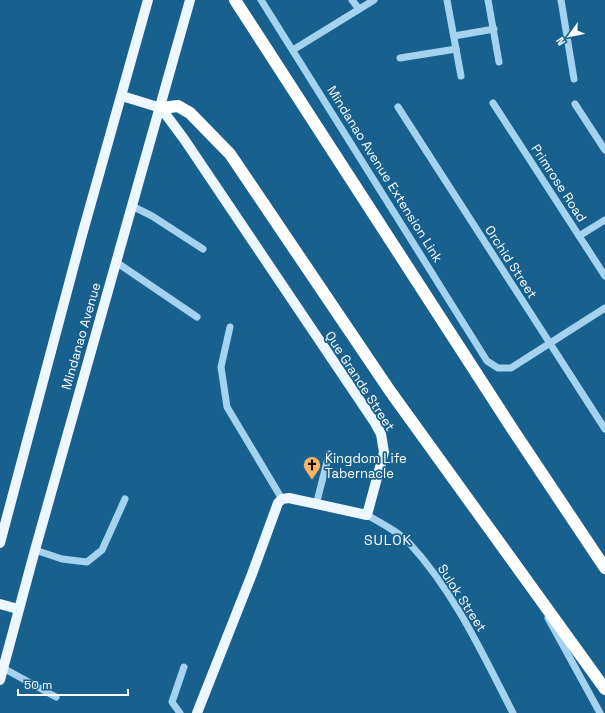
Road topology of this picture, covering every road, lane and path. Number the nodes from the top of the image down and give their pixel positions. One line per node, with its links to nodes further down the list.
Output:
1 (148, 0): 19 (main road, Mindanao Avenue)
2 (190, 0): 23 (main road, Mindanao Avenue)
3 (235, 0): 43 (highway)
4 (261, 0): 14 (street, Mindanao Avenue Extension Link)
5 (352, 0): 10 (street)
6 (374, 0): 10 (street)
7 (448, 0): 12 (street)
8 (488, 0): 11 (street)
9 (561, 0): 18 (street)
10 (359, 9): 14 (street)
11 (494, 29): 12 (street); 16 (street)
12 (454, 36): 13 (street)
13 (456, 49): 15 (street); 17 (street)
14 (293, 50): 34 (street, Mindanao Avenue Extension Link)
15 (400, 58)
16 (499, 62)
17 (461, 76)
18 (574, 79)
19 (122, 96): 23 (main road); 41 (main road, Mindanao Avenue)
20 (492, 104): 27 (street, Primrose Road)
21 (575, 104): 24 (street)
22 (398, 107): 34 (street, Orchid Street)
23 (161, 108): 25 (main road, Mindanao Avenue); 40 (main road, Que Grande Street); 44 (highway)
24 (605, 150)
25 (132, 206): 28 (street); 29 (main road, Mindanao Avenue)
26 (605, 220): 27 (street)
27 (580, 236): 30 (street, Primrose Road)
28 (203, 249)
29 (116, 262): 32 (street); 42 (main road, Mindanao Avenue)
30 (605, 276)
31 (605, 308): 34 (street)
32 (197, 317)
33 (230, 327): 38 (street)
34 (550, 343): 35 (street, Orchid Street)
35 (605, 429)
36 (329, 454): 39 (street)
37 (125, 499): 42 (street)
38 (282, 499): 39 (main road); 53 (main road)
39 (316, 505): 40 (main road)
40 (367, 516): 54 (street, Sulok Street)
41 (0, 543)
42 (35, 550): 46 (main road, Mindanao Avenue)
43 (605, 568)
44 (541, 602): 50 (highway); 55 (street)
45 (0, 604): 46 (main road)
46 (18, 609): 48 (main road, Mindanao Avenue)
47 (184, 666): 52 (street)
48 (3, 668): 49 (main road, Mindanao Avenue); 51 (street)
49 (0, 680)
50 (605, 689)
51 (56, 697)
52 (180, 713)
53 (197, 713)
54 (513, 713)
55 (600, 713)

